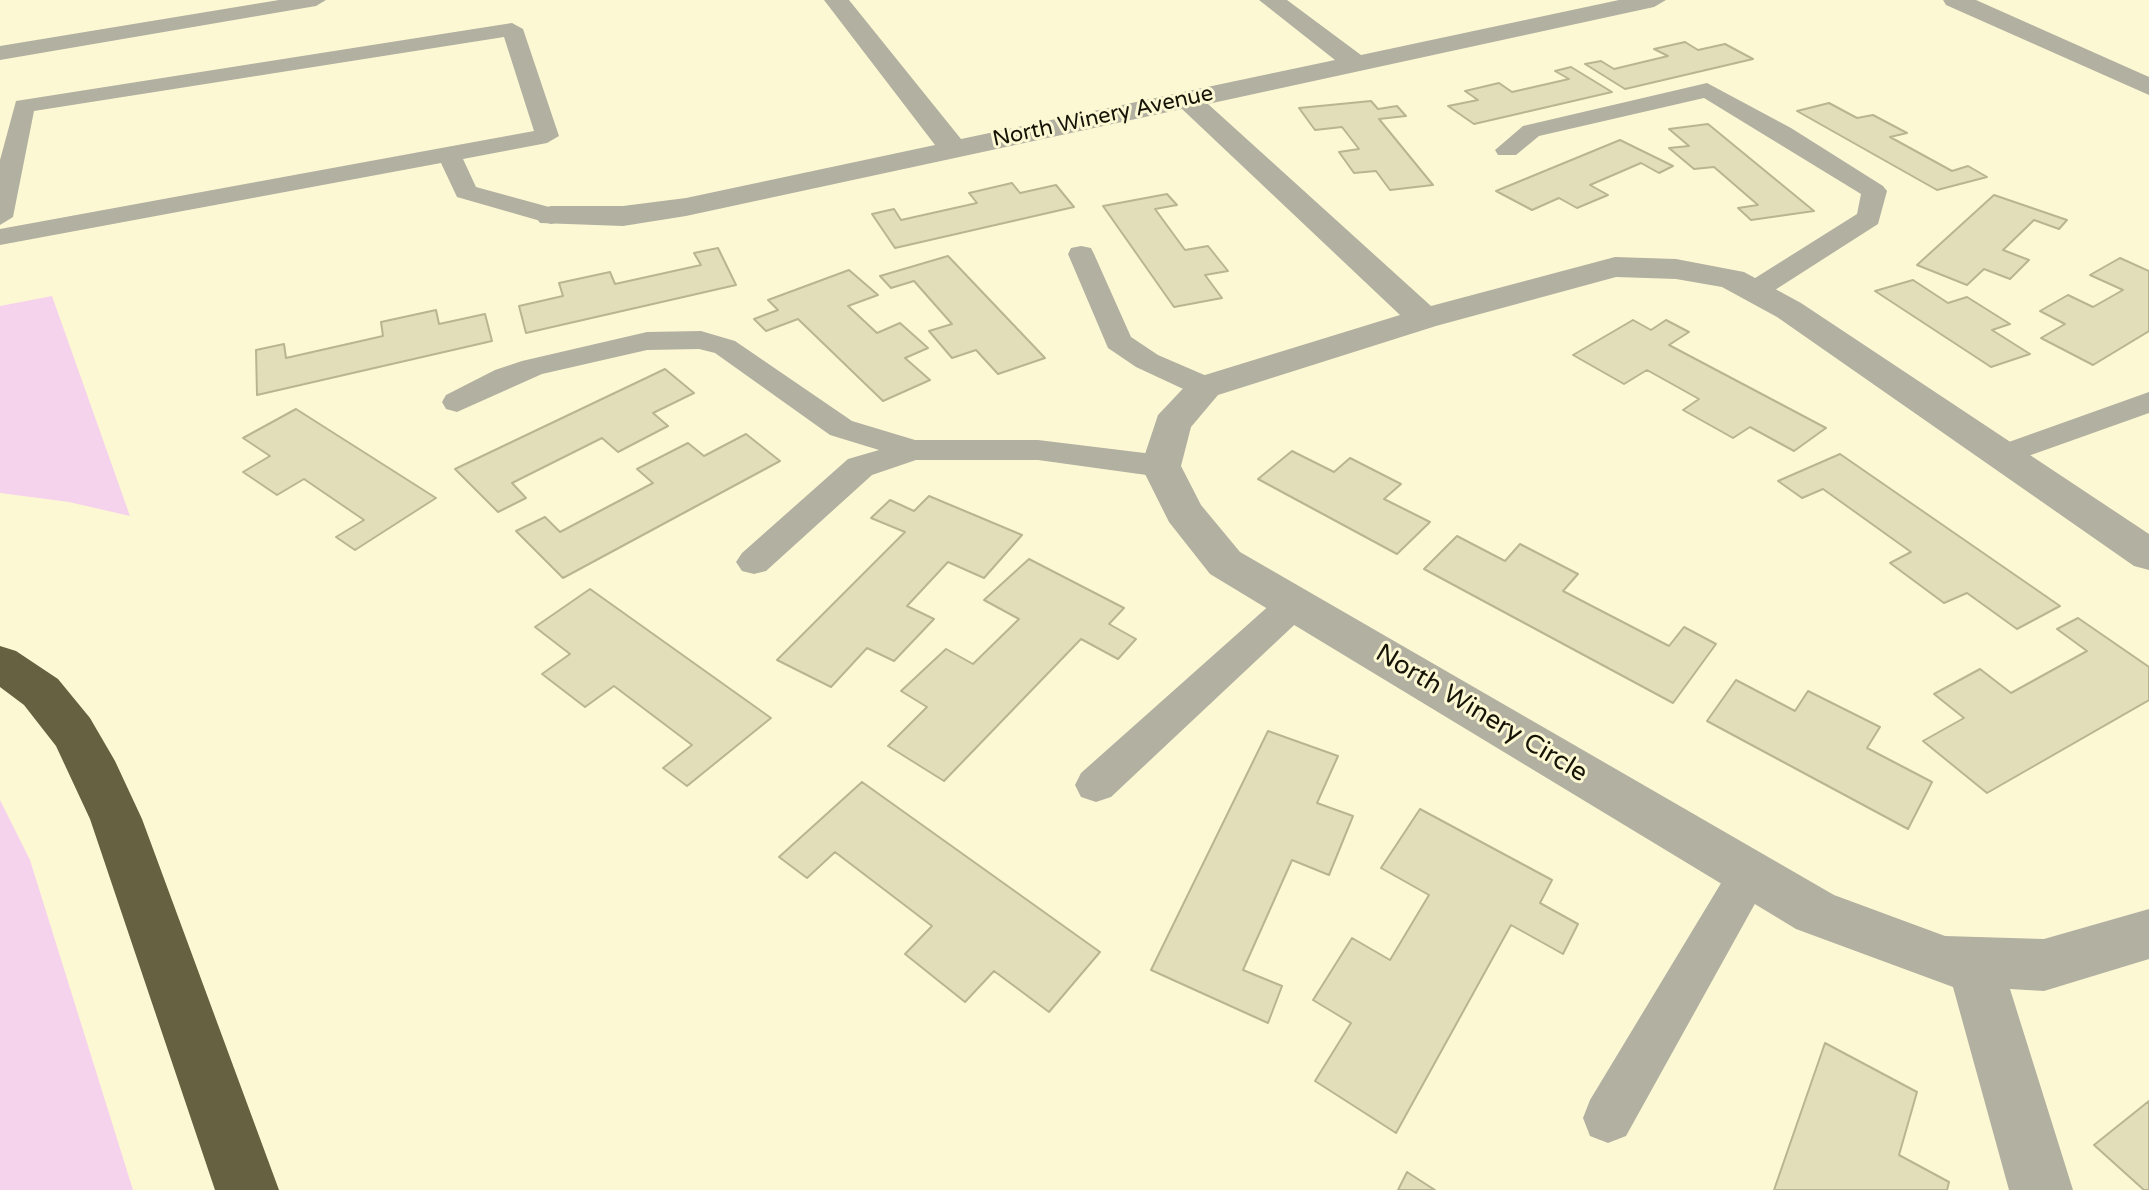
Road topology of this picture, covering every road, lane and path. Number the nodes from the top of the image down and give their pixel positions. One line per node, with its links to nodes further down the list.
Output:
1 (316, 0): 6 (lane)
2 (836, 0): 12 (street)
3 (1271, 0): 7 (street)
4 (1654, 0): 7 (street, North Winery Avenue)
5 (1955, 0): 8 (street)
6 (0, 53)
7 (1357, 64): 9 (street, North Winery Avenue)
8 (2149, 87)
9 (1187, 99): 12 (street, North Winery Avenue); 20 (street)
10 (24, 106): 11 (lane); 14 (lane); 16 (lane)
11 (0, 110)
12 (953, 149): 15 (street, North Winery Avenue)
13 (1507, 150): 19 (lane)
14 (449, 154): 15 (lane); 17 (lane)
15 (551, 216)
16 (0, 217)
17 (0, 237)
18 (1081, 254): 21 (lane)
19 (1754, 291): 20 (street); 25 (street)
20 (1424, 319): 21 (street)
21 (1205, 387): 26 (street)
22 (457, 402): 24 (lane)
23 (2149, 402): 25 (lane)
24 (914, 450): 26 (lane); 28 (lane)
25 (2003, 455): 27 (street)
26 (1161, 466): 29 (street, North Winery Circle)
27 (2149, 555)
28 (754, 562)
29 (1294, 604): 31 (lane); 32 (street, North Winery Circle)
30 (0, 663): 36 (highway)
31 (1096, 785)
32 (1750, 873): 34 (street, North Winery Circle); 35 (lane)
33 (2138, 951): 34 (street, North Winery Circle)
34 (1974, 963): 37 (street)
35 (1608, 1118)
36 (247, 1190)
37 (2041, 1190)

